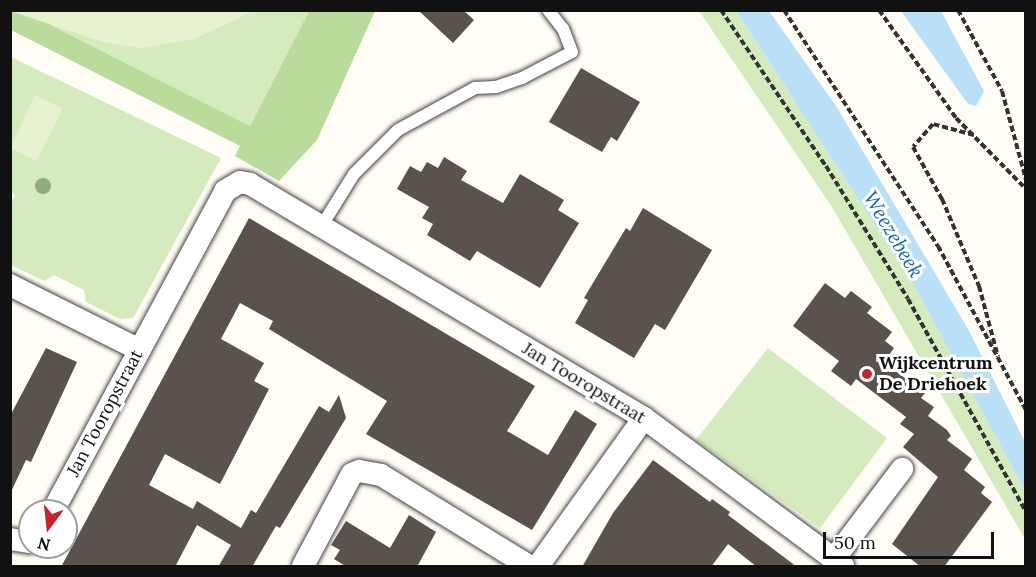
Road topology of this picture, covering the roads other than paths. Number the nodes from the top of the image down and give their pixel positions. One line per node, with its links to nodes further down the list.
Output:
1 (548, 10): 2 (lane)
2 (321, 227): 4 (street, Jan Tooropstraat); 5 (street, Jan Tooropstraat)
3 (10, 285): 4 (street)
4 (138, 349): 7 (street, Jan Tooropstraat)
5 (644, 418): 9 (street, Jan Tooropstraat); 11 (street)
6 (902, 469): 9 (street, Jan Tooropstraat)
7 (59, 499)
8 (312, 563): 10 (street)
9 (839, 563)
10 (529, 567)
11 (538, 567)

